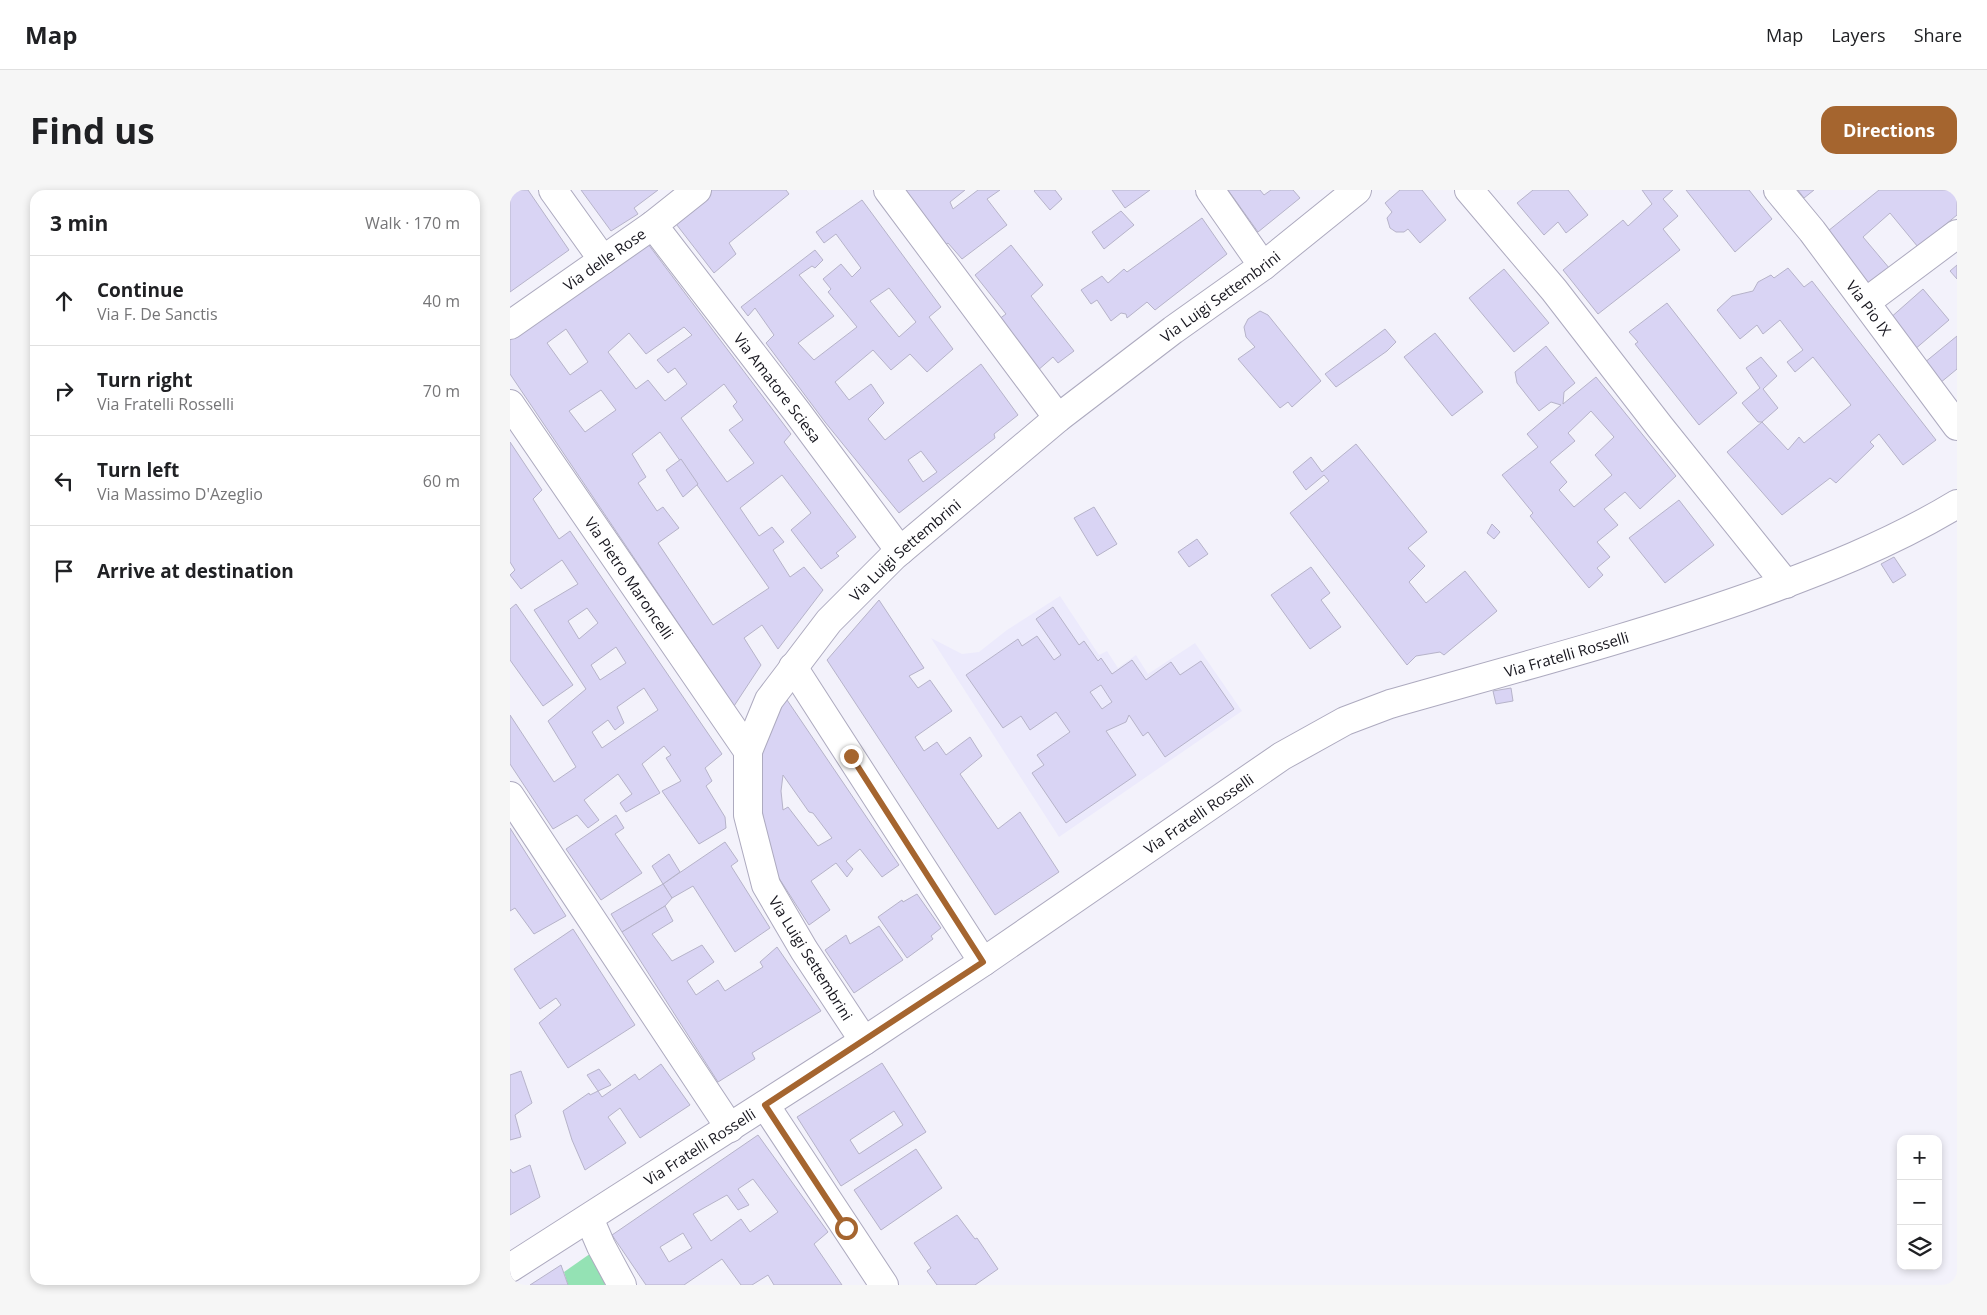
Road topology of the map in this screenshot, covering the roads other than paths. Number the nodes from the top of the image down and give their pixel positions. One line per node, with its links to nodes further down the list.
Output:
1 (553, 190): 10 (street)
2 (697, 190): 8 (street, Via delle Rose)
3 (888, 190): 15 (street)
4 (1210, 190): 11 (street)
5 (1357, 190): 11 (street, Via Luigi Settembrini)
6 (1469, 190): 19 (street)
7 (1778, 190): 12 (street, Via Pio IX)
8 (653, 225): 10 (street, Via delle Rose); 18 (street, Via Amatore Sciesa)
9 (1957, 234): 12 (street)
10 (603, 260): 13 (street, Via delle Rose)
11 (1262, 266): 15 (street, Via Luigi Settembrini)
12 (1866, 302): 16 (street, Via Pio IX)
13 (510, 325)
14 (510, 404): 21 (street, Via Pietro Maroncelli)
15 (1058, 418): 18 (street, Via Luigi Settembrini)
16 (1957, 426)
17 (1957, 504): 19 (street, Via Fratelli Rosselli)
18 (900, 552): 20 (street, Via Luigi Settembrini)
19 (1786, 584): 23 (street, Via Fratelli Rosselli)
20 (793, 667): 21 (street, Via Luigi Settembrini); 23 (street)
21 (748, 751): 24 (street, Via Luigi Settembrini)
22 (510, 796): 26 (street)
23 (983, 962): 24 (street, Via Fratelli Rosselli)
24 (864, 1041): 25 (street, Via Fratelli Rosselli)
25 (765, 1105): 26 (street, Via Fratelli Rosselli); 30 (street)
26 (730, 1128): 27 (street, Via Fratelli Rosselli)
27 (589, 1218): 28 (street, Via Fratelli Rosselli); 29 (street)
28 (510, 1268)
29 (622, 1285)
30 (884, 1285)

